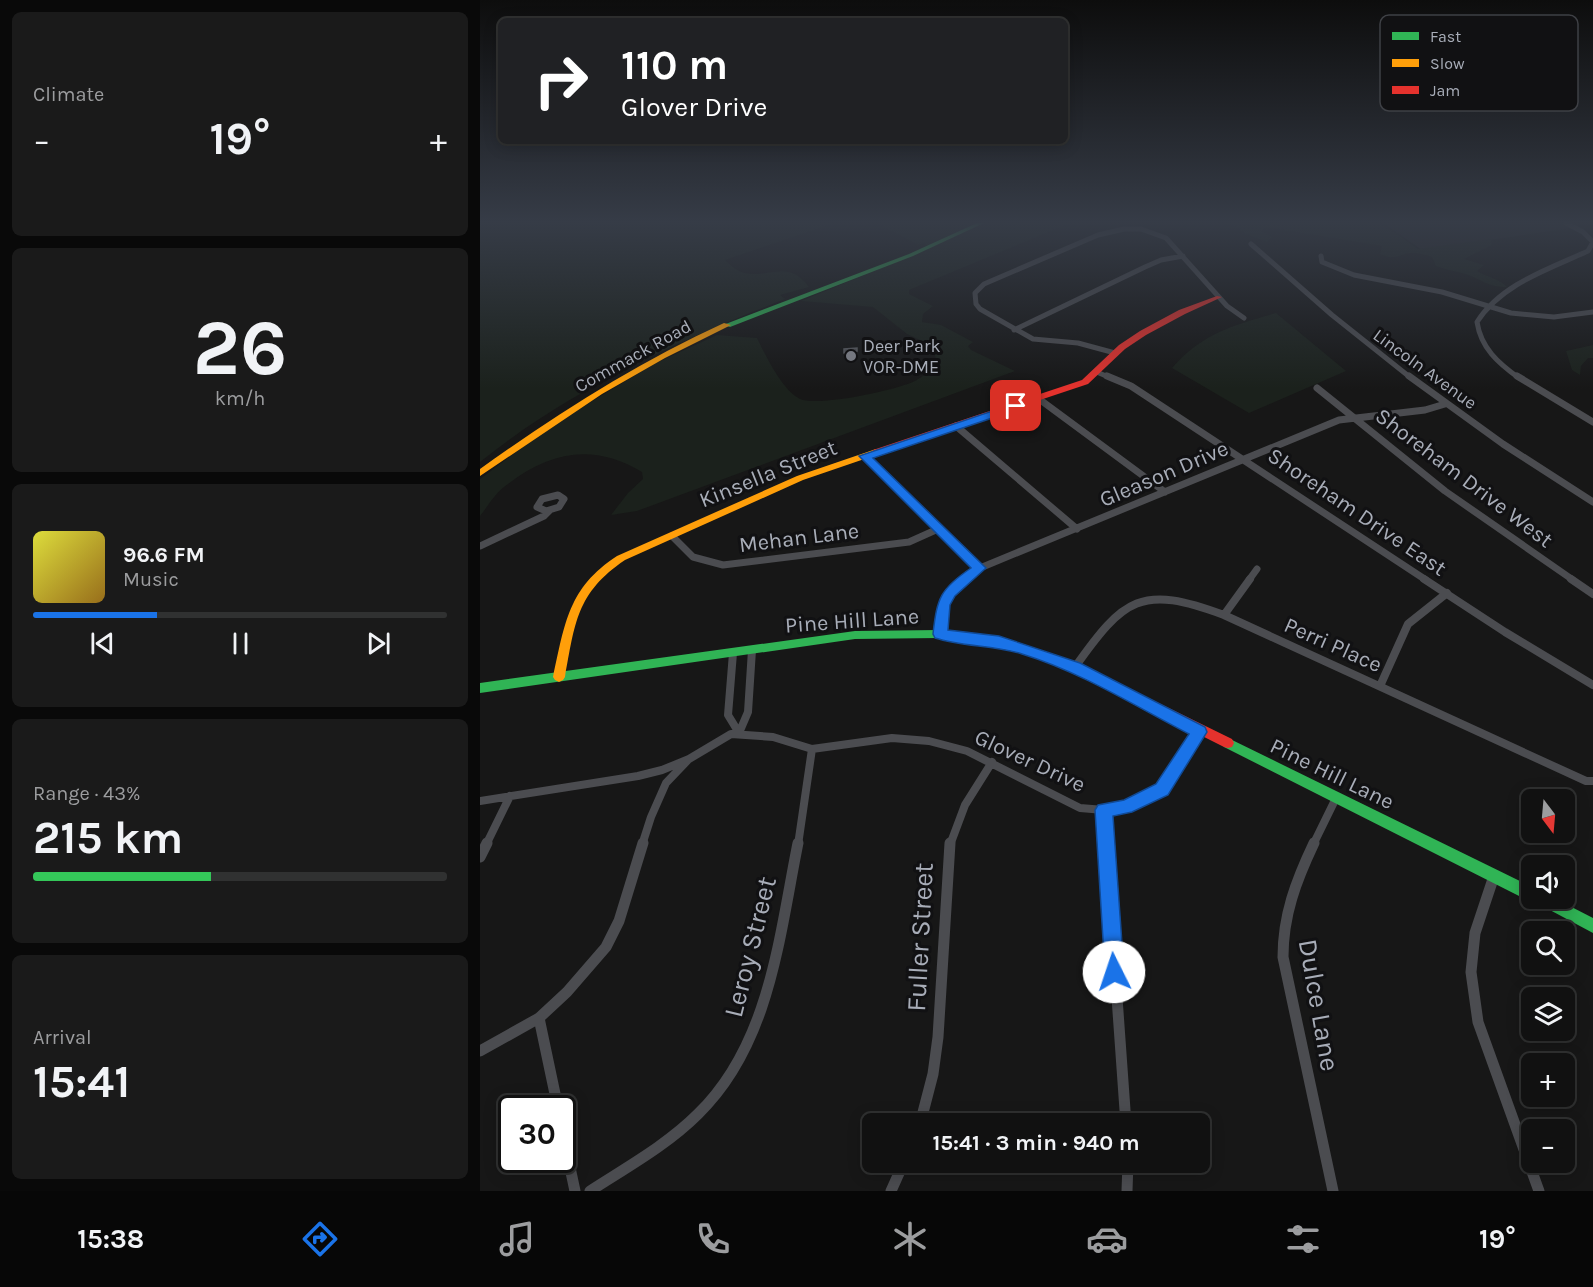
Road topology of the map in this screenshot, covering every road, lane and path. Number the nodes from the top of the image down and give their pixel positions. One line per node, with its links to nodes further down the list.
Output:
1 (848, 279): 23 (street, Commack Road)
2 (999, 279): 12 (street)
3 (1121, 279): 12 (street)
4 (1202, 279): 8 (street)
5 (1290, 279): 17 (street, Lincoln Avenue)
6 (1373, 279): 9 (street)
7 (1532, 279): 9 (street)
8 (1218, 297): 11 (street); 13 (street, Kinsella Street)
9 (1487, 306): 10 (street); 19 (street)
10 (1593, 312)
11 (1244, 318)
12 (1014, 330): 13 (street)
13 (1115, 353): 14 (street, Kinsella Street)
14 (1099, 373): 16 (street, Kinsella Street); 22 (street, Shoreham Drive East)
15 (1317, 388): 18 (street, Shoreham Drive West)
16 (1039, 399): 20 (street, Kinsella Street); 24 (street)
17 (1445, 404): 18 (street, Gleason Drive); 25 (street, Lincoln Avenue)
18 (1354, 417): 22 (street, Gleason Drive); 34 (street, Shoreham Drive West)
19 (1593, 422)
20 (956, 426): 21 (street, Kinsella Street); 28 (street)
21 (865, 456): 27 (street); 29 (street, Kinsella Street)
22 (1245, 459): 24 (street, Gleason Drive); 33 (street, Shoreham Drive East)
23 (480, 473)
24 (1165, 492): 28 (street, Gleason Drive)
25 (1593, 502)
26 (550, 510): 30 (street)
27 (938, 529): 29 (street, Mehan Lane); 31 (street)
28 (1077, 529): 31 (street, Gleason Drive)
29 (672, 536): 40 (street, Kinsella Street)
30 (480, 546)
31 (980, 568): 36 (street, Gleason Drive)
32 (1257, 569): 35 (street)
33 (1447, 593): 41 (street, Shoreham Drive East); 42 (street)
34 (1593, 594)
35 (1224, 615): 39 (street, Perri Place); 42 (street, Perri Place)
36 (940, 634): 37 (street, Pine Hill Lane); 39 (street, Pine Hill Lane)
37 (752, 650): 38 (street, Pine Hill Lane); 45 (street)
38 (733, 653): 40 (street, Pine Hill Lane); 45 (street)
39 (1075, 667): 44 (street, Pine Hill Lane)
40 (559, 677): 43 (street, Pine Hill Lane)
41 (1593, 685)
42 (1380, 686): 49 (street, Perri Place)
43 (480, 688)
44 (1199, 732): 51 (street, Pine Hill Lane); 53 (street, Glover Drive)
45 (739, 733): 46 (street, Glover Drive); 47 (street)
46 (812, 749): 48 (street, Glover Drive); 68 (street, Leroy Street)
47 (689, 759): 50 (street); 59 (street)
48 (992, 762): 53 (street, Glover Drive); 62 (street, Fuller Street)
49 (1593, 781)
50 (510, 796): 52 (street); 54 (street)
51 (1336, 798): 55 (street, Pine Hill Lane); 71 (street, Dulce Lane)
52 (480, 801)
53 (1104, 810): 63 (street)
54 (480, 857)
55 (1494, 876): 56 (street, Pine Hill Lane); 72 (street)
56 (1521, 890)
57 (1560, 909): 58 (street)
58 (1593, 926)
59 (539, 1018): 60 (street); 61 (street)
60 (480, 1051)
61 (555, 1095)
62 (923, 1113)
63 (1125, 1113)
64 (571, 1173): 67 (street)
65 (899, 1173): 69 (street)
66 (1128, 1173): 70 (street)
67 (575, 1191)
68 (590, 1191)
69 (891, 1191)
70 (1127, 1191)
71 (1333, 1191)
72 (1539, 1191)

